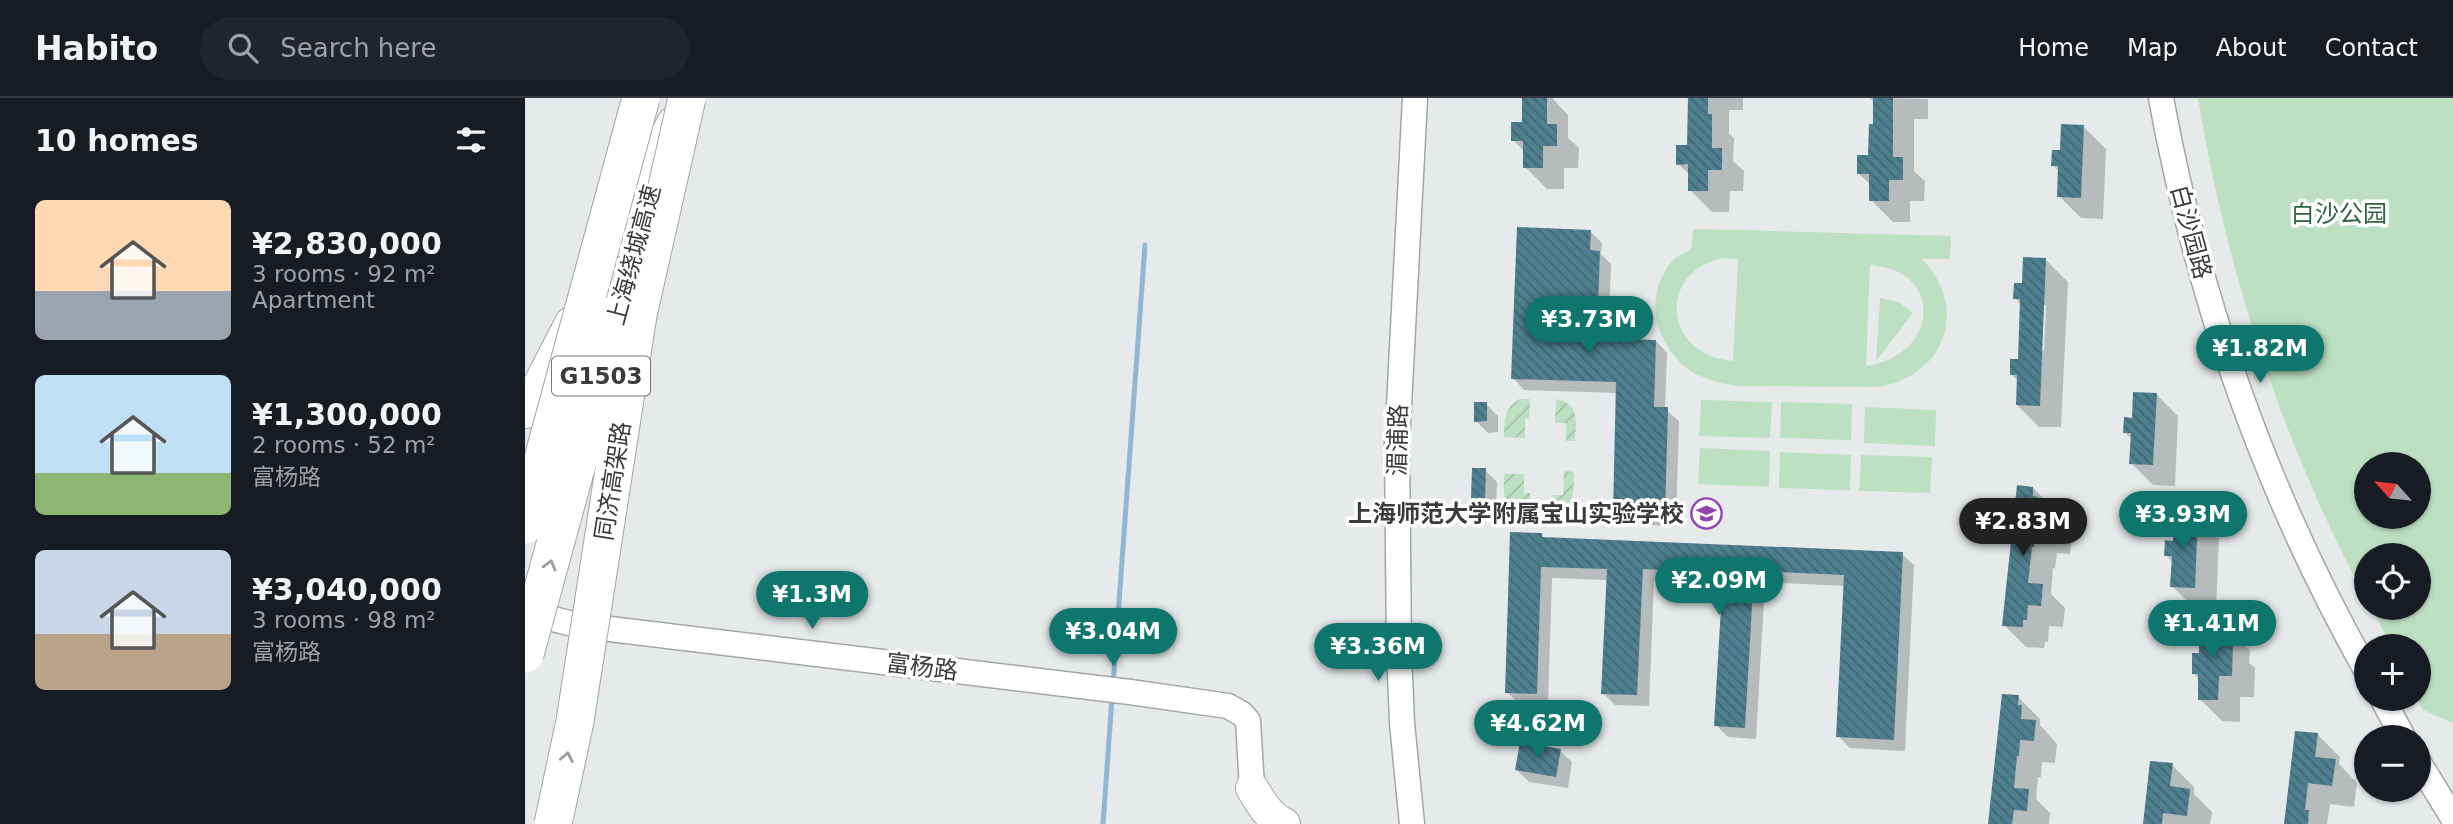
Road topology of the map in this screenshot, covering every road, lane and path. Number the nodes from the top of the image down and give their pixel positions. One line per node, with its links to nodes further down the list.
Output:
1 (628, 98): 8 (highway)
2 (641, 98): 9 (highway, 上海绕城高速 / G1503, bridge)
3 (677, 98): 12 (highway, 上海绕城高速 / G1503, one-way to 3, bridge)
4 (687, 98): 7 (main road); 16 (highway, 同济高架路, one-way to 4, bridge)
5 (1415, 98): 19 (street, 湄浦路)
6 (2161, 98): 11 (street, 白沙园路)
7 (525, 412)
8 (525, 467)
9 (525, 525)
10 (525, 612): 14 (street, 富杨路)
11 (2354, 648)
12 (525, 654)
13 (2431, 782): 15 (street)
14 (1252, 788): 17 (main road); 18 (main road)
15 (2453, 818)
16 (553, 824)
17 (1254, 824)
18 (1284, 824)
19 (1412, 824)

